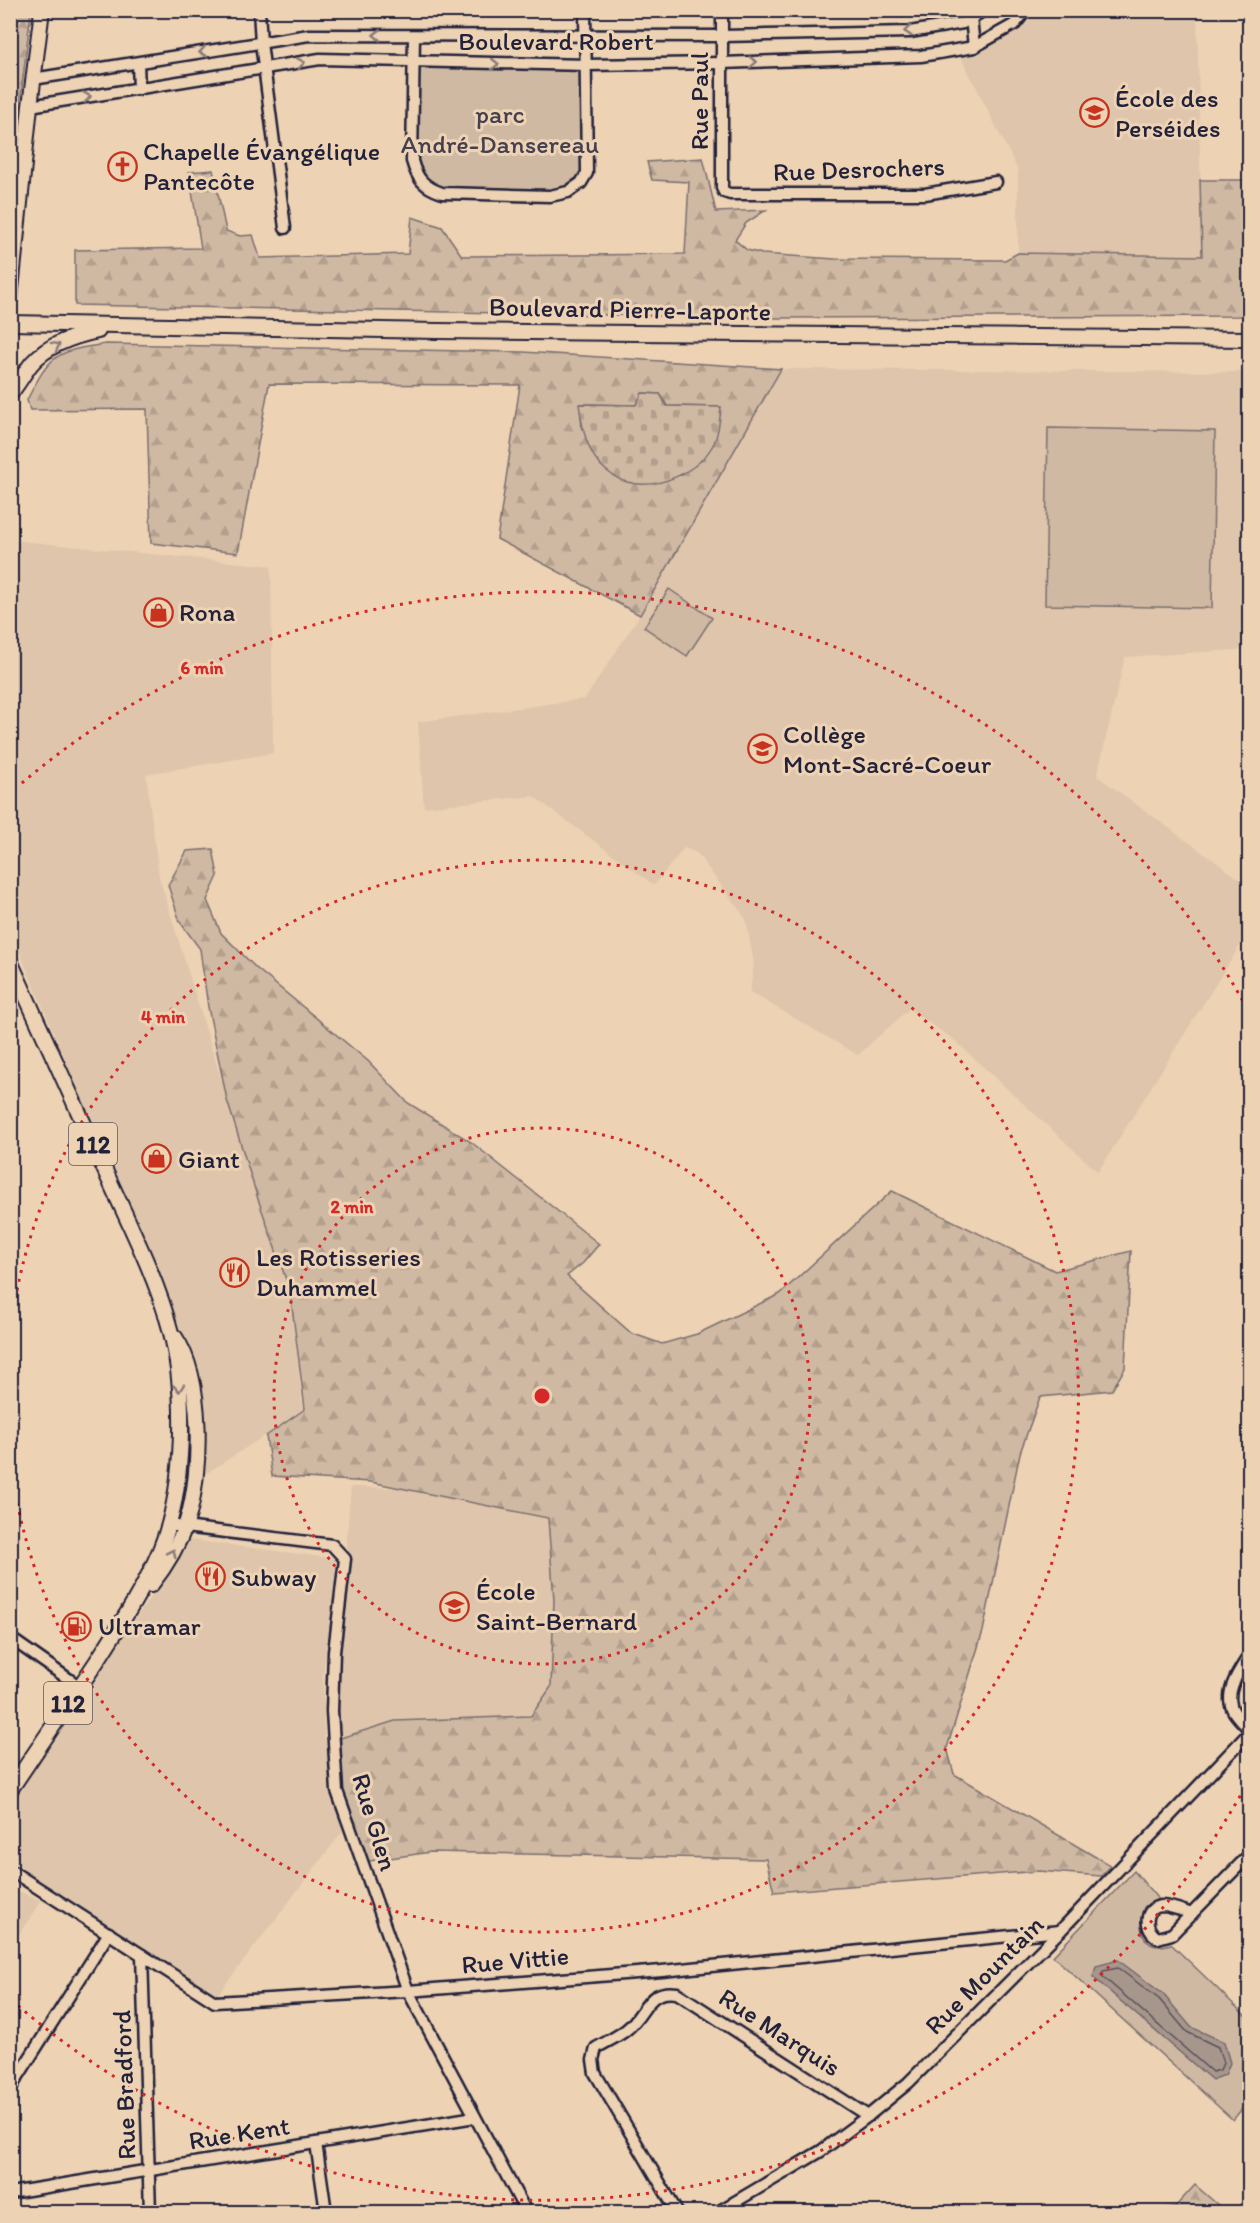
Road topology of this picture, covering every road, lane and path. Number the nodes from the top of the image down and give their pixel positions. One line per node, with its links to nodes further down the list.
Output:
1 (42, 10): 18 (main road)
2 (259, 10): 11 (street)
3 (585, 10): 9 (street)
4 (722, 10): 10 (street, Rue Paul)
5 (984, 10): 7 (street, Boulevard Robert)
6 (1026, 10): 12 (street, Boulevard Robert)
7 (971, 17): 10 (street, Boulevard Robert, one-way to 10); 12 (street)
8 (414, 36): 9 (street, Boulevard Robert); 11 (street, Boulevard Robert, one-way to 11); 13 (street)
9 (586, 36): 10 (street, Boulevard Robert); 16 (street)
10 (722, 36): 15 (street, Rue Paul)
11 (261, 42): 14 (street, Boulevard Robert, one-way to 14); 17 (street)
12 (974, 48): 15 (street, Boulevard Robert, one-way to 12)
13 (414, 62): 16 (street, Boulevard Robert, one-way to 16); 16 (street); 17 (street, Boulevard Robert, one-way to 13)
14 (138, 63): 18 (street, Boulevard Robert); 19 (street)
15 (722, 63): 16 (street, Boulevard Robert); 22 (street, Rue Paul)
16 (586, 65)
17 (265, 68): 19 (street, Boulevard Robert); 23 (street)
18 (33, 79): 20 (main road)
19 (139, 89): 20 (street, Boulevard Robert, one-way to 19)
20 (30, 106): 24 (main road)
21 (996, 182): 22 (street, Rue Desrochers)
22 (724, 192)
23 (285, 228)
24 (10, 299)
25 (10, 323): 26 (main road, Boulevard Pierre-Laporte)
26 (127, 326): 27 (main road, Boulevard Pierre-Laporte); 28 (main road, one-way to 26)
27 (1250, 339)
28 (10, 394)
29 (10, 961): 30 (main road, 112)
30 (171, 1330): 31 (main road, 112, one-way to 31); 32 (main road)
31 (168, 1525): 32 (street, Rue Glen); 33 (main road, 112)
32 (184, 1527): 33 (main road, one-way to 32); 45 (street, Rue Glen)
33 (125, 1617): 36 (main road, 112)
34 (10, 1638): 36 (street)
35 (1250, 1654): 37 (street)
36 (80, 1687): 38 (main road, 112)
37 (1250, 1731): 42 (street, Rue Mountain)
38 (10, 1790)
39 (1250, 1854): 41 (street)
40 (10, 1870): 43 (street, Rue Vittie)
41 (1192, 1914)
42 (1060, 1931): 45 (street, Rue Vittie); 47 (street, Rue Mountain)
43 (110, 1933): 44 (street, Rue Vittie); 46 (street)
44 (142, 1955): 45 (street, Rue Vittie); 50 (street, Rue Bradford)
45 (408, 1991): 48 (street, Rue Glen)
46 (10, 2089)
47 (868, 2116): 55 (street, Rue Marquis); 56 (street, Rue Mountain)
48 (475, 2117): 49 (street, Rue Kent); 54 (street, Rue Glen)
49 (316, 2143): 50 (street, Rue Kent); 53 (street)
50 (149, 2170): 51 (street, Rue Kent); 52 (street, Rue Bradford)
51 (10, 2193)
52 (150, 2212)
53 (326, 2212)
54 (526, 2212)
55 (677, 2212)
56 (718, 2212)

